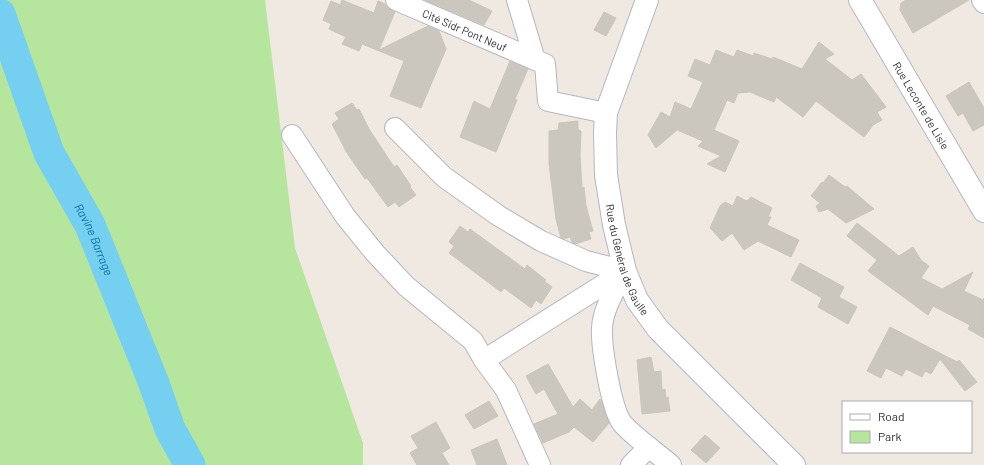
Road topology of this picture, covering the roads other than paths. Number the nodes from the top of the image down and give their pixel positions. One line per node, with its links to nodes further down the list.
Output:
1 (396, 0): 7 (street, Cité Sidr Pont Neuf)
2 (517, 0): 7 (street, Cité Sidr Pont Neuf)
3 (646, 0): 8 (main road, Rue du Général de Gaulle)
4 (982, 0): 6 (street)
5 (866, 2): 11 (main road, Rue Leconte de Lisle)
6 (984, 3)
7 (535, 60): 8 (street, Cité Sidr Pont Neuf)
8 (606, 113): 12 (main road, Rue du Général de Gaulle)
9 (395, 128): 12 (street)
10 (292, 135): 13 (street)
11 (984, 211)
12 (625, 271): 13 (street); 14 (street); 18 (main road, Rue du Général de Gaulle)
13 (484, 360): 15 (street)
14 (649, 447): 16 (street); 17 (street)
15 (540, 465)
16 (631, 465)
17 (671, 465)
18 (794, 465)

